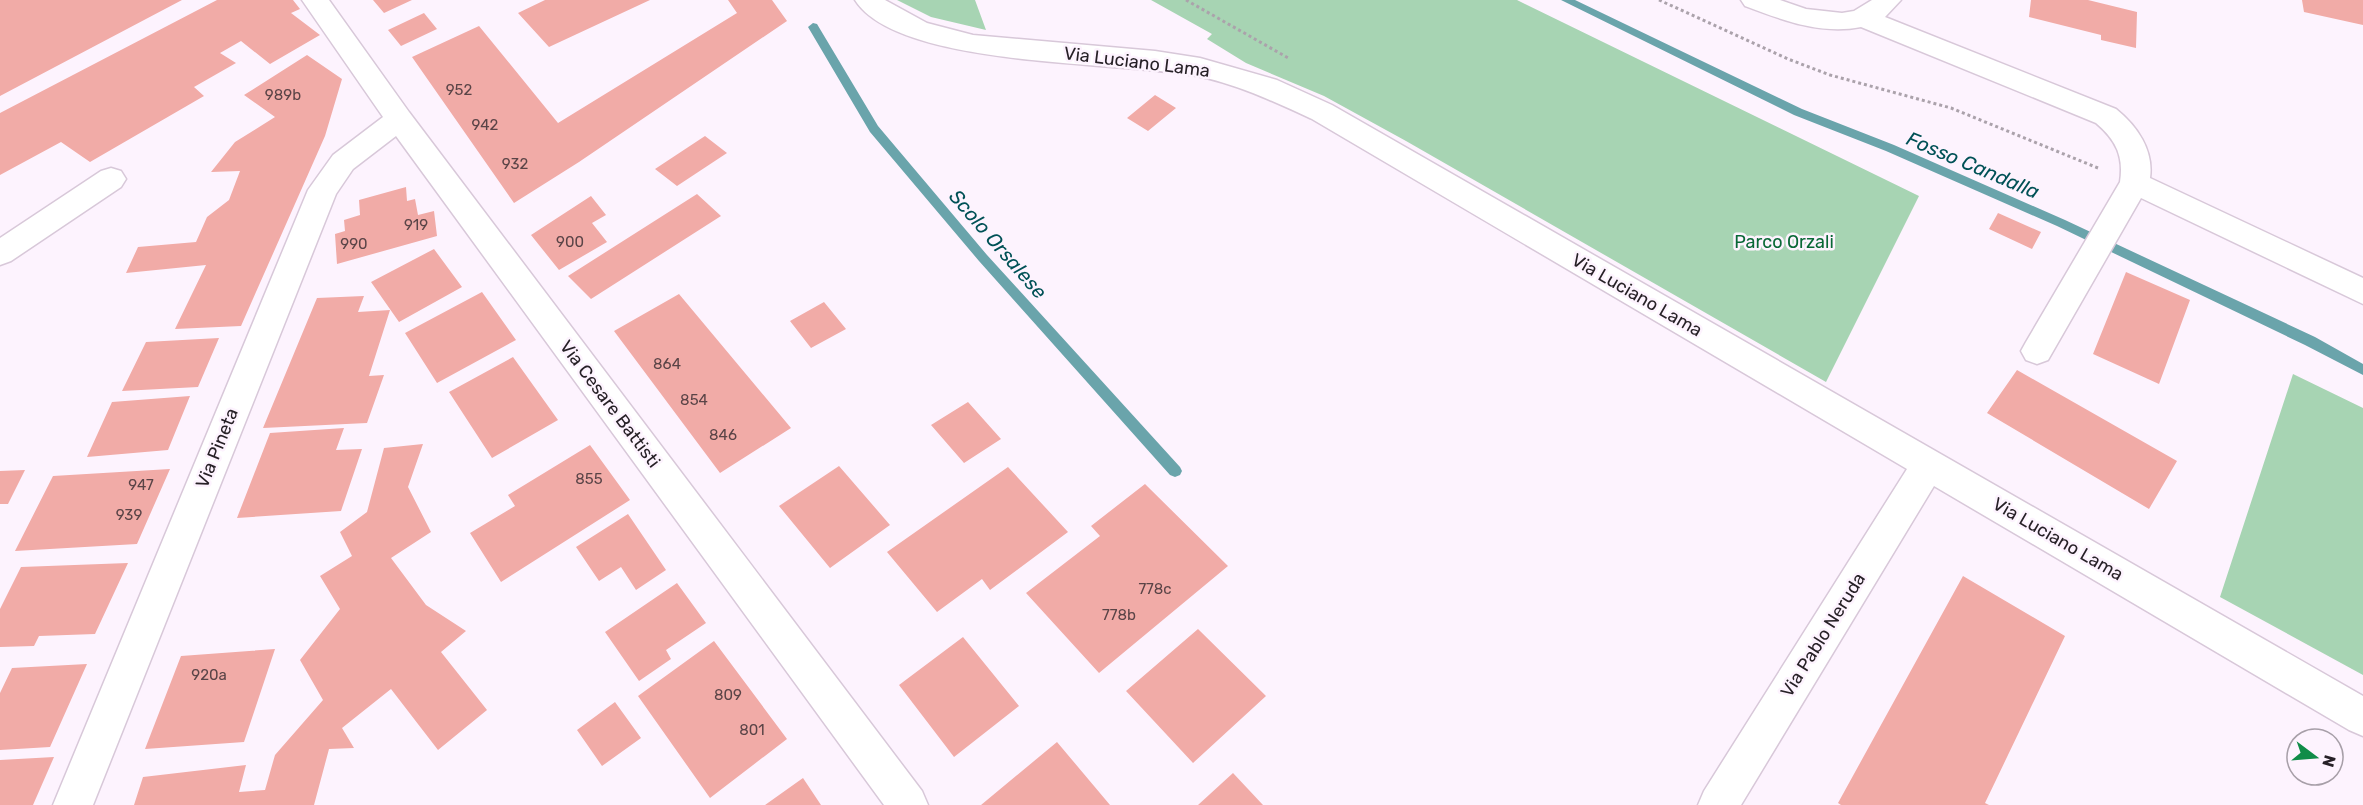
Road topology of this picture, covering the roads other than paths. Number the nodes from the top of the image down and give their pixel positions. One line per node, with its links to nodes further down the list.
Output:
1 (315, 0): 6 (street, Via Cesare Battisti)
2 (868, 0): 12 (street, Via Luciano Lama)
3 (1754, 0): 5 (street)
4 (1888, 0): 5 (street)
5 (1866, 19): 8 (street)
6 (399, 119): 14 (street, Via Pineta); 15 (street, Via Cesare Battisti)
7 (111, 179): 9 (street)
8 (2131, 190): 10 (street); 11 (street)
9 (0, 253)
10 (2363, 292)
11 (2037, 351)
12 (1929, 464): 13 (street, Via Luciano Lama); 16 (street, Via Pablo Neruda)
13 (2363, 717)
14 (73, 805)
15 (908, 805)
16 (1718, 805)

